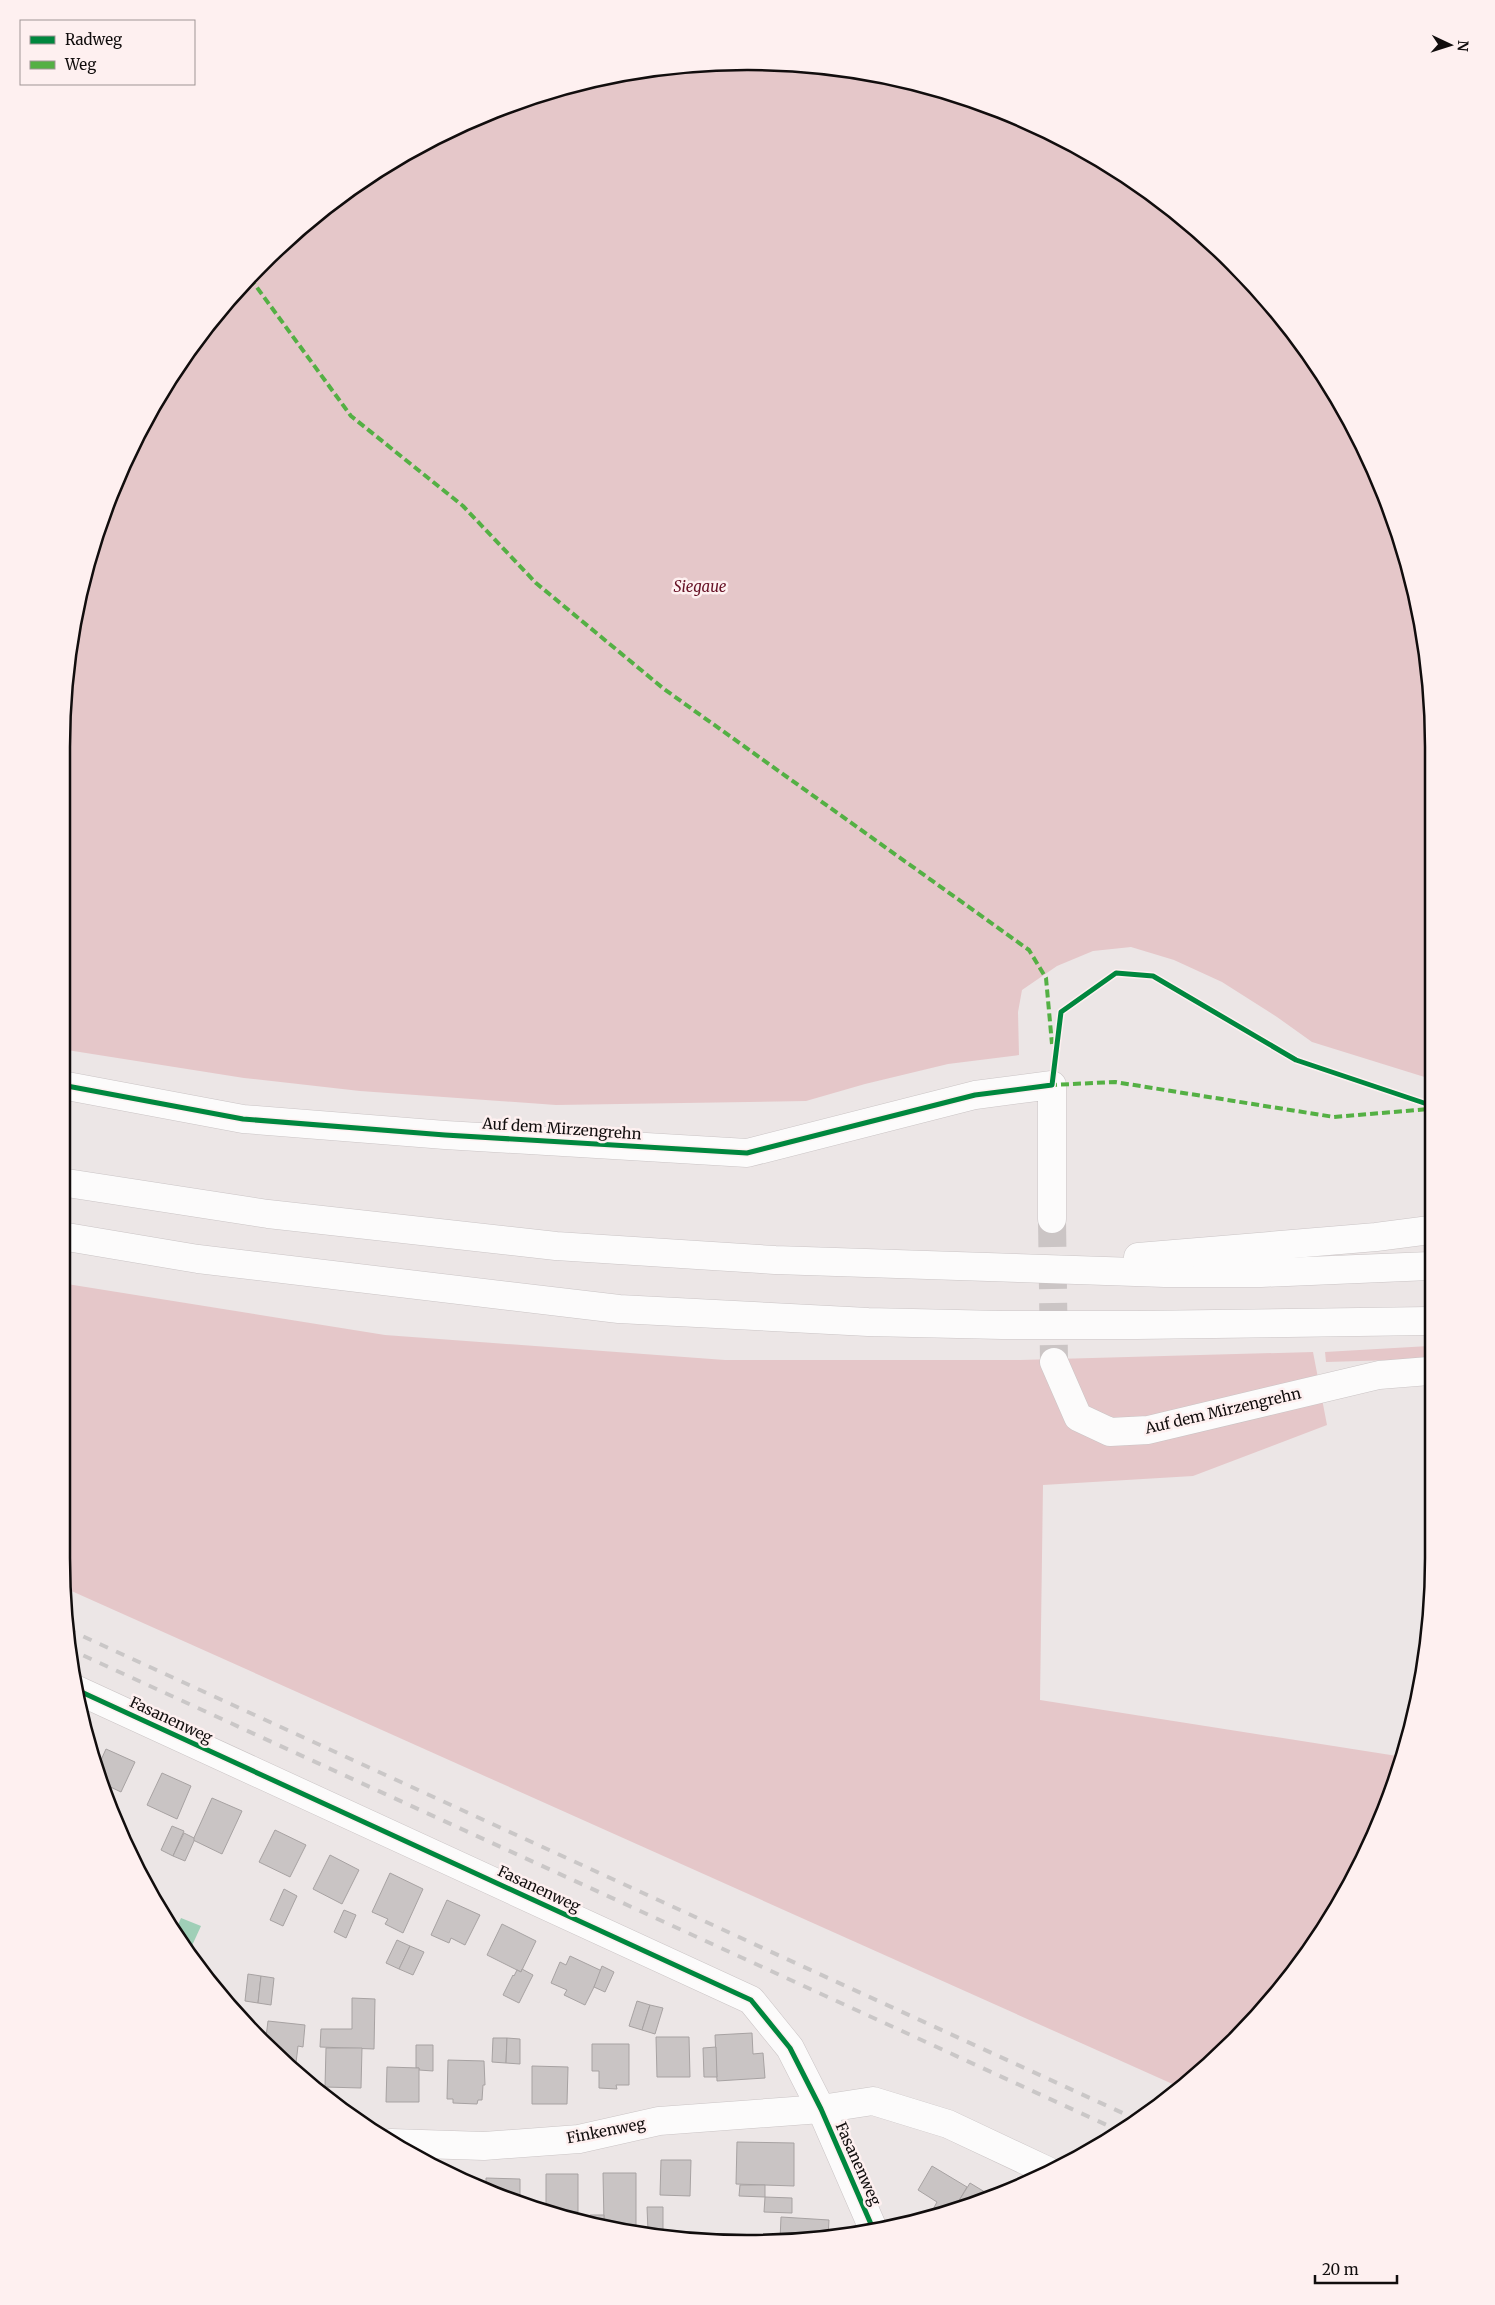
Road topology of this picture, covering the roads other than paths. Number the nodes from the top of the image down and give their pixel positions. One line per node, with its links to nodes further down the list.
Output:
1 (70, 1087): 3 (main road, Auf dem Mirzengrehn)
2 (70, 1183): 7 (main road)
3 (1052, 1219)
4 (1425, 1231): 7 (main road)
5 (70, 1238): 8 (main road)
6 (1425, 1266): 7 (main road)
7 (1037, 1267)
8 (1425, 1320)
9 (1054, 1362): 10 (main road, Auf dem Mirzengrehn)
10 (1425, 1371)
11 (85, 1698): 12 (main road, Fasanenweg)
12 (821, 2109): 13 (main road, Finkenweg); 14 (main road, Fasanenweg); 15 (main road, Fasanenweg)
13 (408, 2144)
14 (1041, 2168)
15 (871, 2223)

